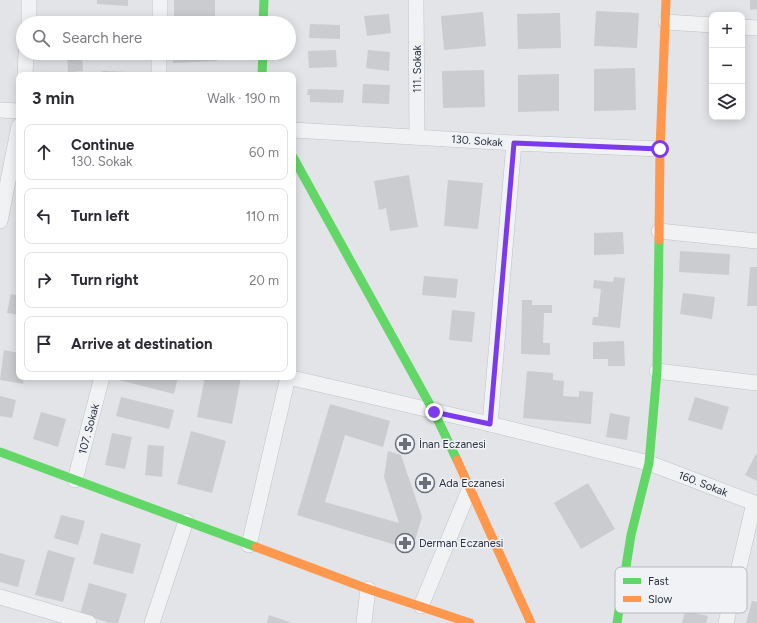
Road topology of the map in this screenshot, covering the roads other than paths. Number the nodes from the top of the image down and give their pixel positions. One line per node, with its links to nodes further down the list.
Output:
1 (29, 0): 6 (street)
2 (160, 0): 7 (street)
3 (264, 0): 8 (street)
4 (416, 0): 22 (street, 111. Sokak)
5 (666, 0): 9 (street)
6 (28, 16)
7 (160, 16)
8 (263, 16)
9 (666, 22): 10 (street); 25 (street)
10 (709, 25)
11 (745, 27): 12 (street)
12 (757, 28)
13 (26, 60): 16 (street)
14 (160, 60): 17 (street)
15 (263, 60): 18 (street)
16 (25, 72)
17 (159, 72)
18 (262, 72)
19 (0, 110): 20 (street)
20 (16, 111)
21 (296, 130): 22 (street, 130. Sokak)
22 (417, 137): 24 (street, 130. Sokak)
23 (16, 141): 27 (street)
24 (514, 143): 25 (street, 130. Sokak); 36 (street)
25 (660, 149): 28 (street)
26 (296, 161): 35 (street)
27 (0, 221)
28 (658, 231): 29 (street); 30 (street)
29 (757, 241)
30 (657, 371): 34 (street); 38 (street)
31 (296, 379): 35 (street, 160. Sokak)
32 (101, 380): 39 (street, 107. Sokak)
33 (287, 380): 43 (street)
34 (757, 383)
35 (434, 412): 36 (street, 160. Sokak); 40 (street)
36 (490, 424): 38 (street, 160. Sokak)
37 (0, 452): 39 (street)
38 (649, 463): 41 (street, 160. Sokak); 44 (street)
39 (75, 480): 42 (street)
40 (470, 488): 48 (street); 56 (street)
41 (756, 504): 45 (street)
42 (186, 522): 43 (street); 53 (street)
43 (249, 545): 46 (street)
44 (626, 567)
45 (740, 567)
46 (368, 589): 48 (street); 54 (street)
47 (0, 597): 51 (street)
48 (421, 606): 55 (street)
49 (619, 613): 57 (street)
50 (729, 613): 58 (street)
51 (59, 619): 52 (street)
52 (88, 623)
53 (152, 623)
54 (364, 623)
55 (470, 623)
56 (531, 623)
57 (617, 623)
58 (726, 623)

